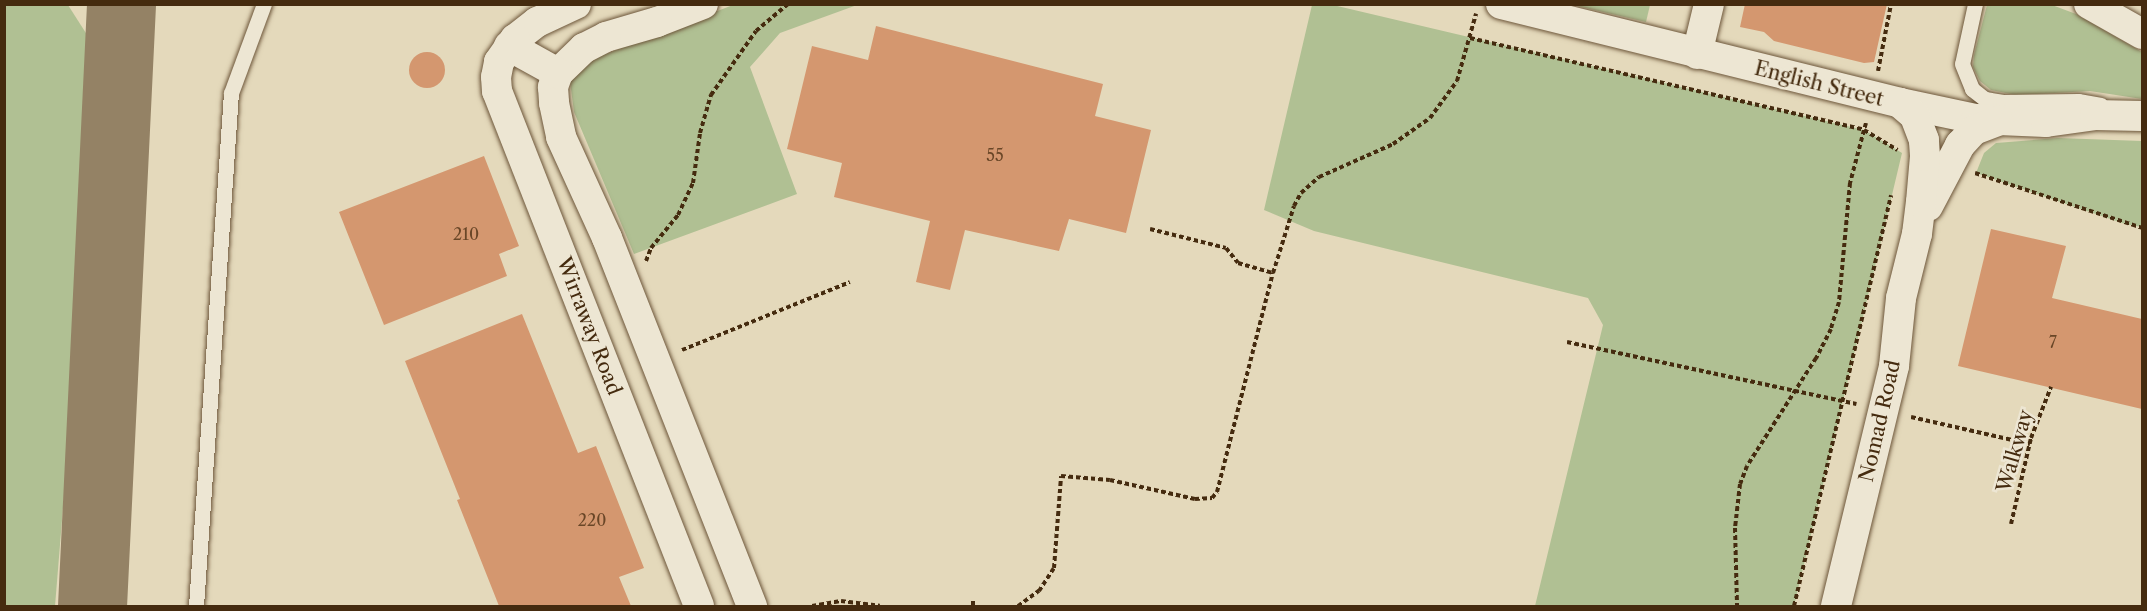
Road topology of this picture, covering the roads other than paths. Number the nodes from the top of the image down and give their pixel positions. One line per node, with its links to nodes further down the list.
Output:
1 (264, 4): 18 (lane)
2 (576, 4): 9 (street)
3 (703, 4): 11 (street)
4 (1501, 4): 10 (street, English Street)
5 (1709, 4): 10 (street)
6 (1975, 4): 13 (lane)
7 (2089, 4): 8 (street)
8 (2142, 34)
9 (509, 46): 11 (street); 17 (street, Wirraway Road)
10 (1697, 54): 12 (street, English Street)
11 (558, 73): 16 (street)
12 (1900, 103): 14 (street, English Street); 15 (street, Nomad Road)
13 (2142, 116): 14 (street, English Street)
14 (1998, 122): 15 (street, Nomad Road)
15 (1917, 234): 21 (street, Nomad Road)
16 (616, 260): 17 (street); 20 (street)
17 (569, 276): 19 (street, Wirraway Road)
18 (196, 606)
19 (699, 606)
20 (752, 606)
21 (1836, 606)

